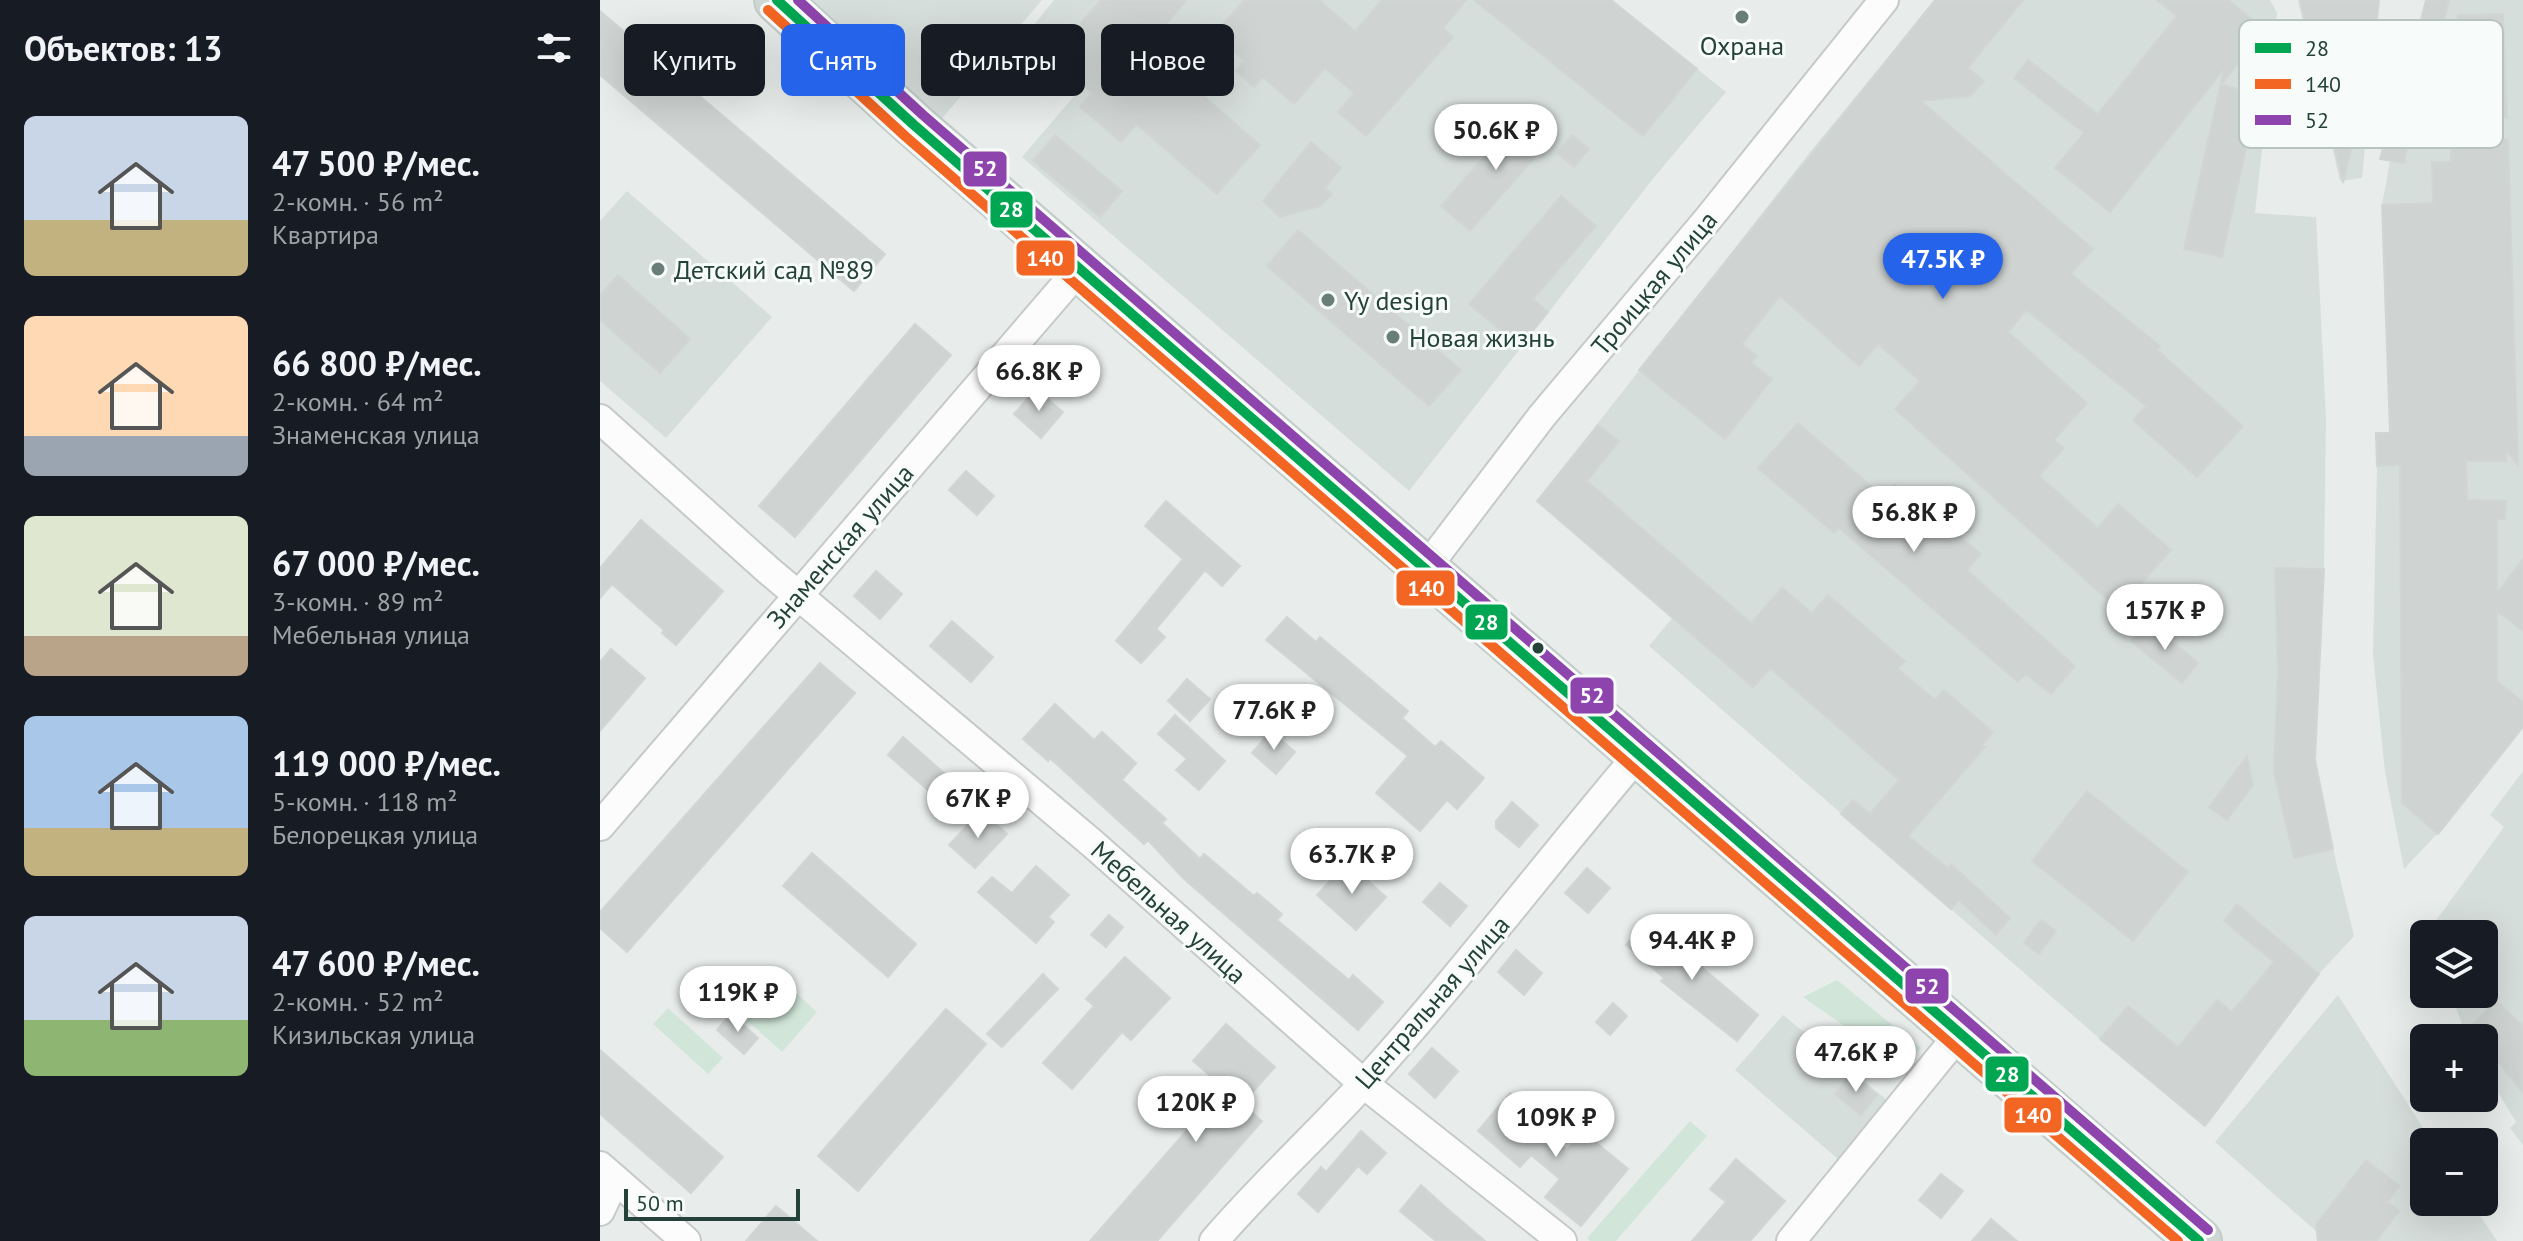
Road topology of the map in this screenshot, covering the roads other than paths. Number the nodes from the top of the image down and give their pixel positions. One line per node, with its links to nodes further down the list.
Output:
1 (777, 0): 3 (main road)
2 (1884, 0): 5 (street, Троицкая улица)
3 (1081, 267): 5 (main road); 6 (street, Знаменская улица)
4 (600, 419): 6 (street, Мебельная улица)
5 (1426, 568): 7 (main road)
6 (798, 595): 8 (street, Знаменская улица); 10 (street, Мебельная улица)
7 (1639, 754): 9 (main road); 10 (street, Центральная улица)
8 (600, 826)
9 (1960, 1033): 16 (street); 17 (main road)
10 (1364, 1084): 14 (street, Центральная улица); 15 (street, Мебельная улица)
11 (608, 1172): 12 (street); 13 (street)
12 (600, 1211)
13 (686, 1241)
14 (1214, 1241)
15 (1562, 1241)
16 (1791, 1241)
17 (2199, 1241)

